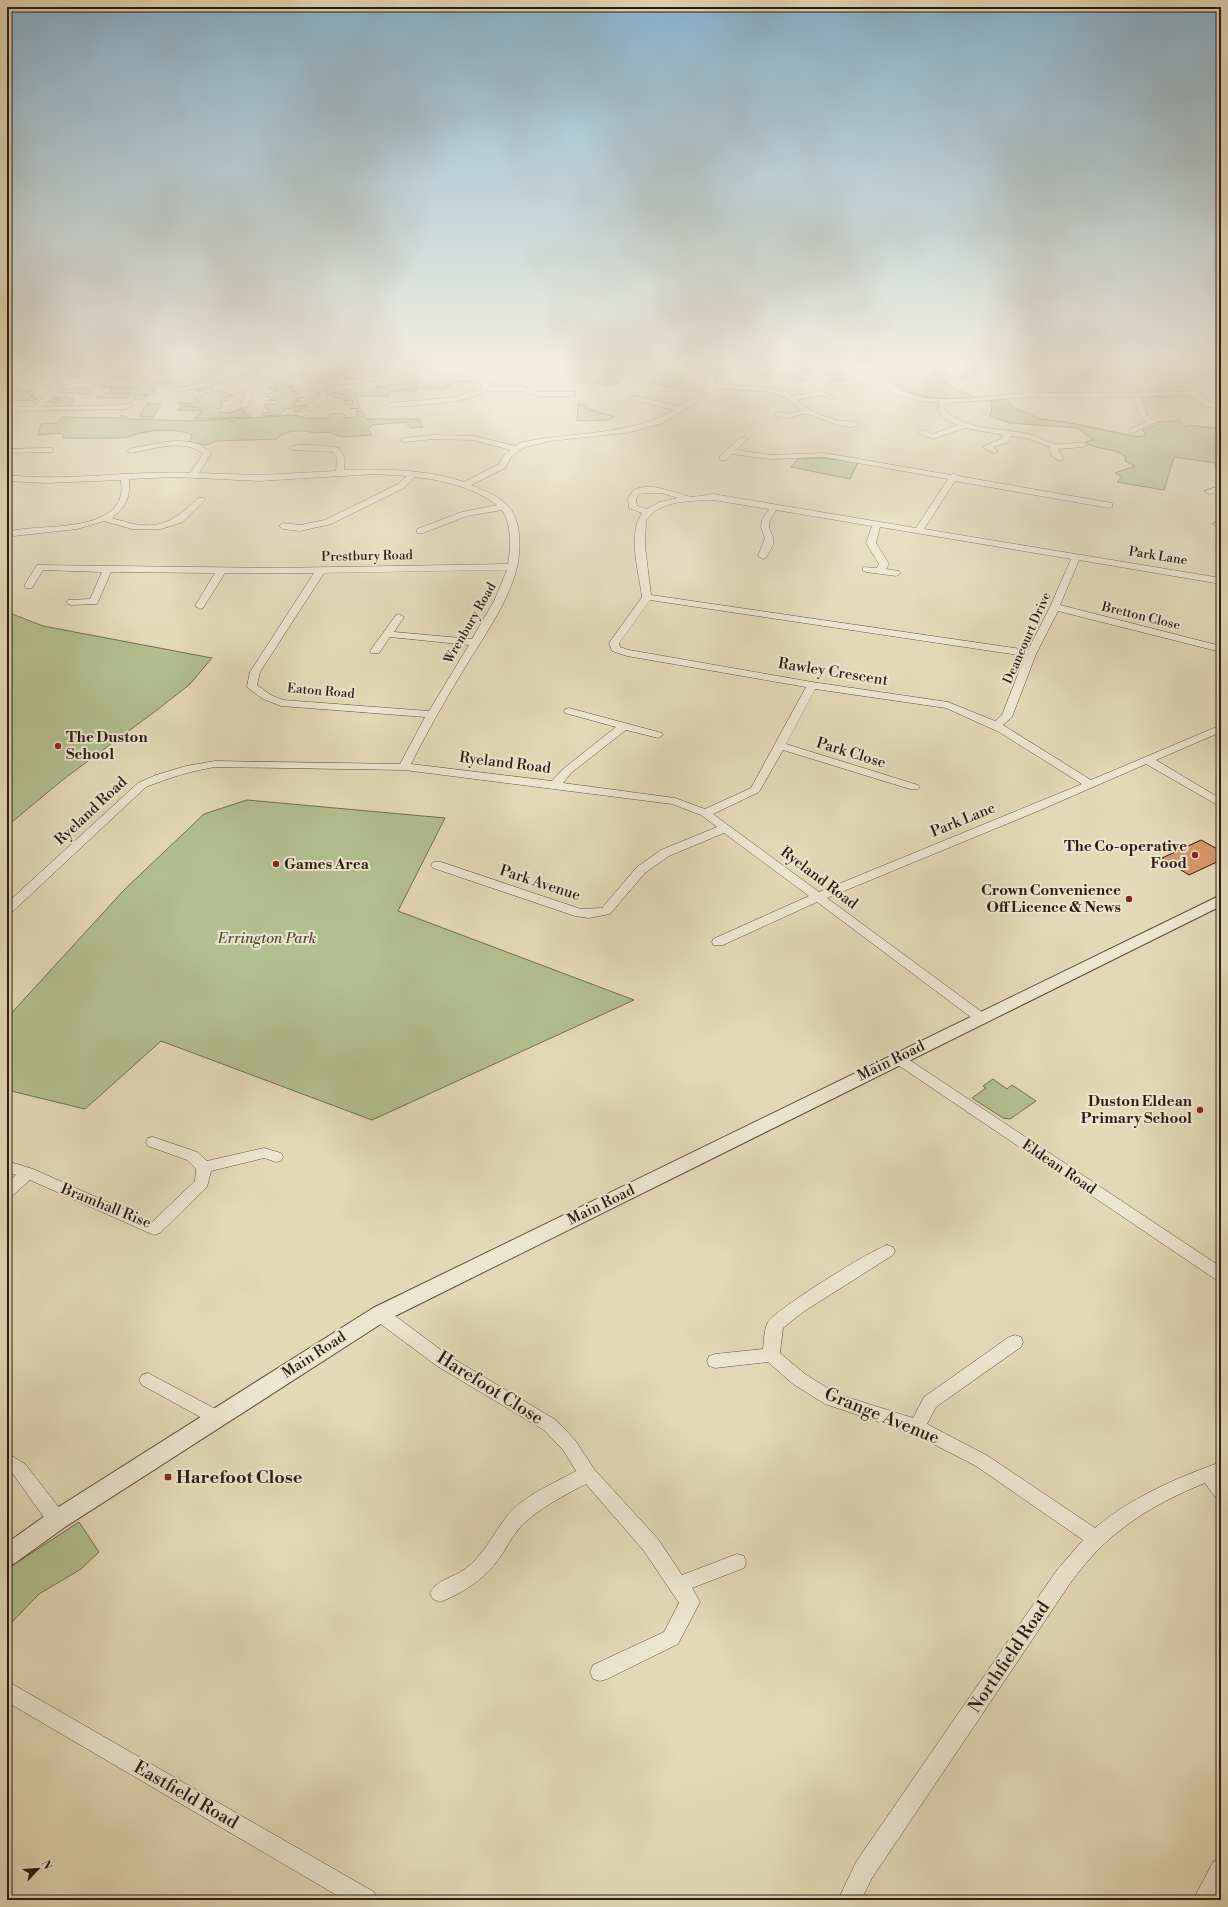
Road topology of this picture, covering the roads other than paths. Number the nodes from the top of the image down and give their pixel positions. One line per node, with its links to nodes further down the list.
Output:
1 (206, 453): 11 (street)
2 (338, 453): 9 (street)
3 (512, 453): 15 (street)
4 (731, 453): 7 (street)
5 (740, 453): 12 (street)
6 (1055, 453): 8 (street)
7 (723, 458)
8 (1060, 459)
9 (340, 474): 10 (street, Wrenbury Road); 11 (street, Wrenbury Road)
10 (413, 474): 15 (street, Wrenbury Road); 26 (street)
11 (193, 475): 13 (street, Wrenbury Road)
12 (954, 476): 20 (street); 27 (street)
13 (125, 477): 14 (street, Wrenbury Road); 24 (street)
14 (7, 478)
15 (466, 484): 21 (street, Wrenbury Road)
16 (1218, 488): 17 (street)
17 (1209, 491)
18 (687, 499): 22 (street, Park Lane); 23 (street, Park Lane); 23 (street, Park Lane)
19 (201, 500): 24 (street)
20 (1109, 504)
21 (503, 507): 28 (street); 32 (street, Wrenbury Road)
22 (774, 507): 25 (street, Park Lane); 30 (street)
23 (648, 512): 41 (street)
24 (104, 518): 29 (street)
25 (877, 524): 27 (street, Park Lane); 37 (street)
26 (283, 526)
27 (919, 530): 31 (street, Park Lane)
28 (420, 531)
29 (14, 533)
30 (763, 556)
31 (1076, 557): 39 (street, Park Lane); 46 (street, Deancourt Drive)
32 (512, 567): 36 (street, Prestbury Road); 49 (street, Wrenbury Road)
33 (866, 569): 37 (street)
34 (107, 570): 35 (street, Prestbury Road); 40 (street, Prestbury Road); 44 (street)
35 (222, 570): 36 (street, Prestbury Road); 45 (street)
36 (322, 570): 55 (street, Eaton Road)
37 (880, 571): 38 (street)
38 (896, 574)
39 (1221, 581)
40 (29, 586)
41 (647, 597): 52 (street); 53 (street, Rawley Crescent)
42 (105, 601): 44 (street)
43 (71, 602): 44 (street)
44 (94, 602)
45 (200, 606)
46 (1055, 607): 50 (street, Bretton Close); 52 (street, Deancourt Drive)
47 (399, 617): 48 (street)
48 (386, 634): 49 (street); 51 (street)
49 (474, 642): 55 (street, Wrenbury Road)
50 (1221, 650)
51 (375, 651)
52 (1031, 654): 57 (street, Deancourt Drive)
53 (812, 685): 57 (street, Rawley Crescent); 60 (street)
54 (569, 711): 56 (street)
55 (431, 714): 62 (street, Wrenbury Road)
56 (624, 726): 59 (street); 64 (street)
57 (996, 726): 63 (street, Rawley Crescent)
58 (1221, 728): 61 (street, Park Lane)
59 (658, 735)
60 (780, 746): 65 (street, Park Close); 67 (street)
61 (1147, 760): 63 (street, Park Lane); 66 (street)
62 (404, 767): 64 (street, Ryeland Road); 72 (street, Ryeland Road)
63 (1090, 784): 70 (street, Park Lane)
64 (555, 785): 67 (street, Ryeland Road)
65 (914, 787)
66 (1221, 804)
67 (705, 814): 68 (street, Ryeland Road)
68 (725, 828): 69 (street, Park Avenue); 70 (street, Ryeland Road)
69 (437, 865)
70 (818, 897): 73 (street, Park Lane); 74 (street, Ryeland Road)
71 (1221, 900): 74 (street, Main Road)
72 (7, 910)
73 (718, 942)
74 (981, 1018): 75 (street, Main Road)
75 (898, 1058): 83 (street, Eldean Road); 84 (street, Main Road)
76 (153, 1142): 79 (street)
77 (276, 1157): 79 (street)
78 (7, 1166): 80 (street, Bramhall Rise)
79 (204, 1167): 80 (street, Bramhall Rise)
80 (28, 1173): 81 (street)
81 (7, 1192)
82 (887, 1251): 86 (street)
83 (1221, 1275)
84 (380, 1314): 89 (street, Main Road); 93 (street, Harefoot Close)
85 (1015, 1342): 90 (street)
86 (771, 1355): 87 (street); 90 (street, Grange Avenue)
87 (715, 1361)
88 (148, 1380): 89 (street)
89 (217, 1418): 95 (street, Main Road)
90 (917, 1427): 96 (street, Grange Avenue)
91 (7, 1461): 95 (street)
92 (1215, 1472): 94 (street); 96 (street, Northfield Road)
93 (588, 1474): 99 (street, Harefoot Close); 100 (street)
94 (1221, 1491)
95 (57, 1520): 97 (street, Main Road)
96 (1096, 1539): 105 (street, Northfield Road)
97 (7, 1556)
98 (736, 1562): 99 (street)
99 (678, 1585): 101 (street, Harefoot Close)
100 (440, 1593)
101 (600, 1672)
102 (7, 1691): 104 (street, Eastfield Road)
103 (1221, 1870): 106 (street)
104 (366, 1900)
105 (849, 1900)
106 (1204, 1900)

